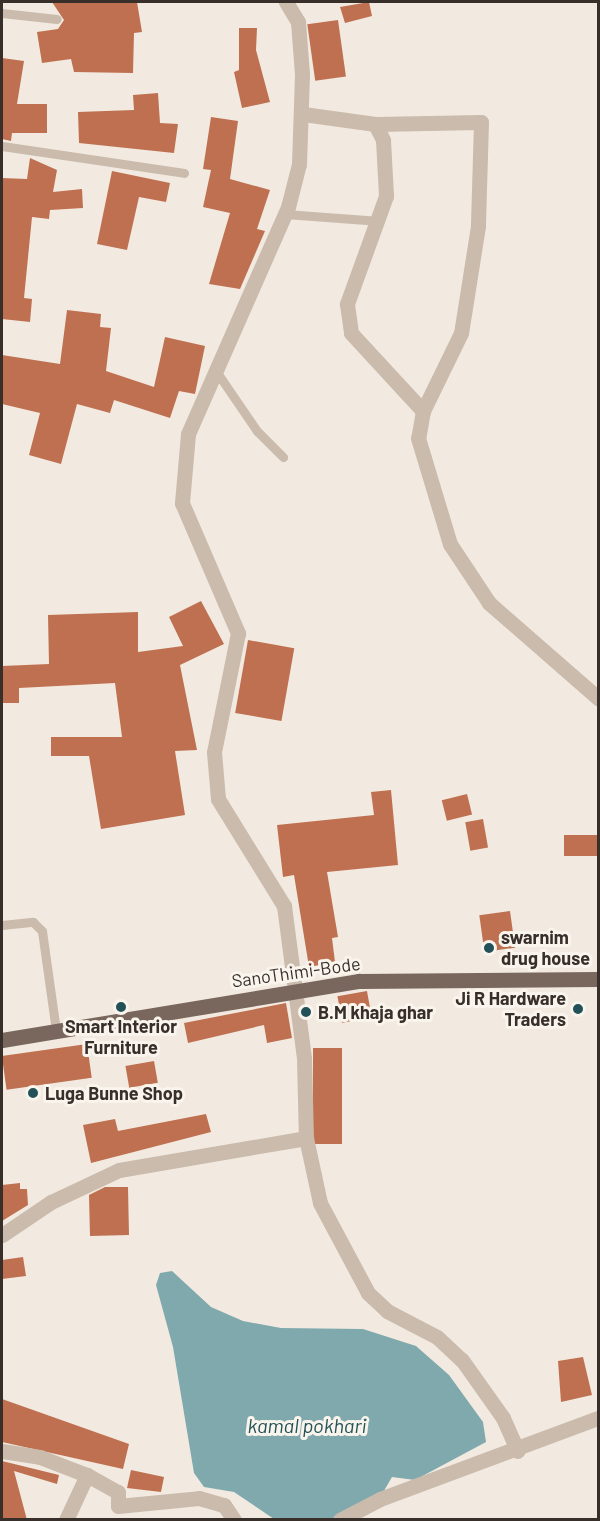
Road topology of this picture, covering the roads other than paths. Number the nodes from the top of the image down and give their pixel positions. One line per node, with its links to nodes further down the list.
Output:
1 (286, 2): 4 (street)
2 (2, 13): 3 (lane)
3 (57, 19)
4 (303, 114): 5 (street); 8 (street)
5 (375, 124): 9 (street); 11 (street)
6 (2, 146): 7 (lane)
7 (184, 173)
8 (285, 214): 9 (lane); 10 (street)
9 (380, 220): 11 (street)
10 (216, 371): 12 (lane); 16 (street)
11 (423, 411): 13 (street)
12 (283, 456)
13 (598, 698)
14 (2, 925): 17 (lane)
15 (598, 979): 16 (main road, SanoThimi-Bode)
16 (296, 992): 17 (main road, SanoThimi-Bode); 19 (street)
17 (56, 1031): 18 (main road, SanoThimi-Bode)
18 (2, 1040)
19 (306, 1138): 20 (street); 23 (street)
20 (2, 1235)
21 (598, 1418): 23 (street)
22 (2, 1450): 24 (street)
23 (518, 1451): 27 (street)
24 (87, 1475): 25 (street); 26 (street)
25 (66, 1520)
26 (234, 1520)
27 (340, 1520)

